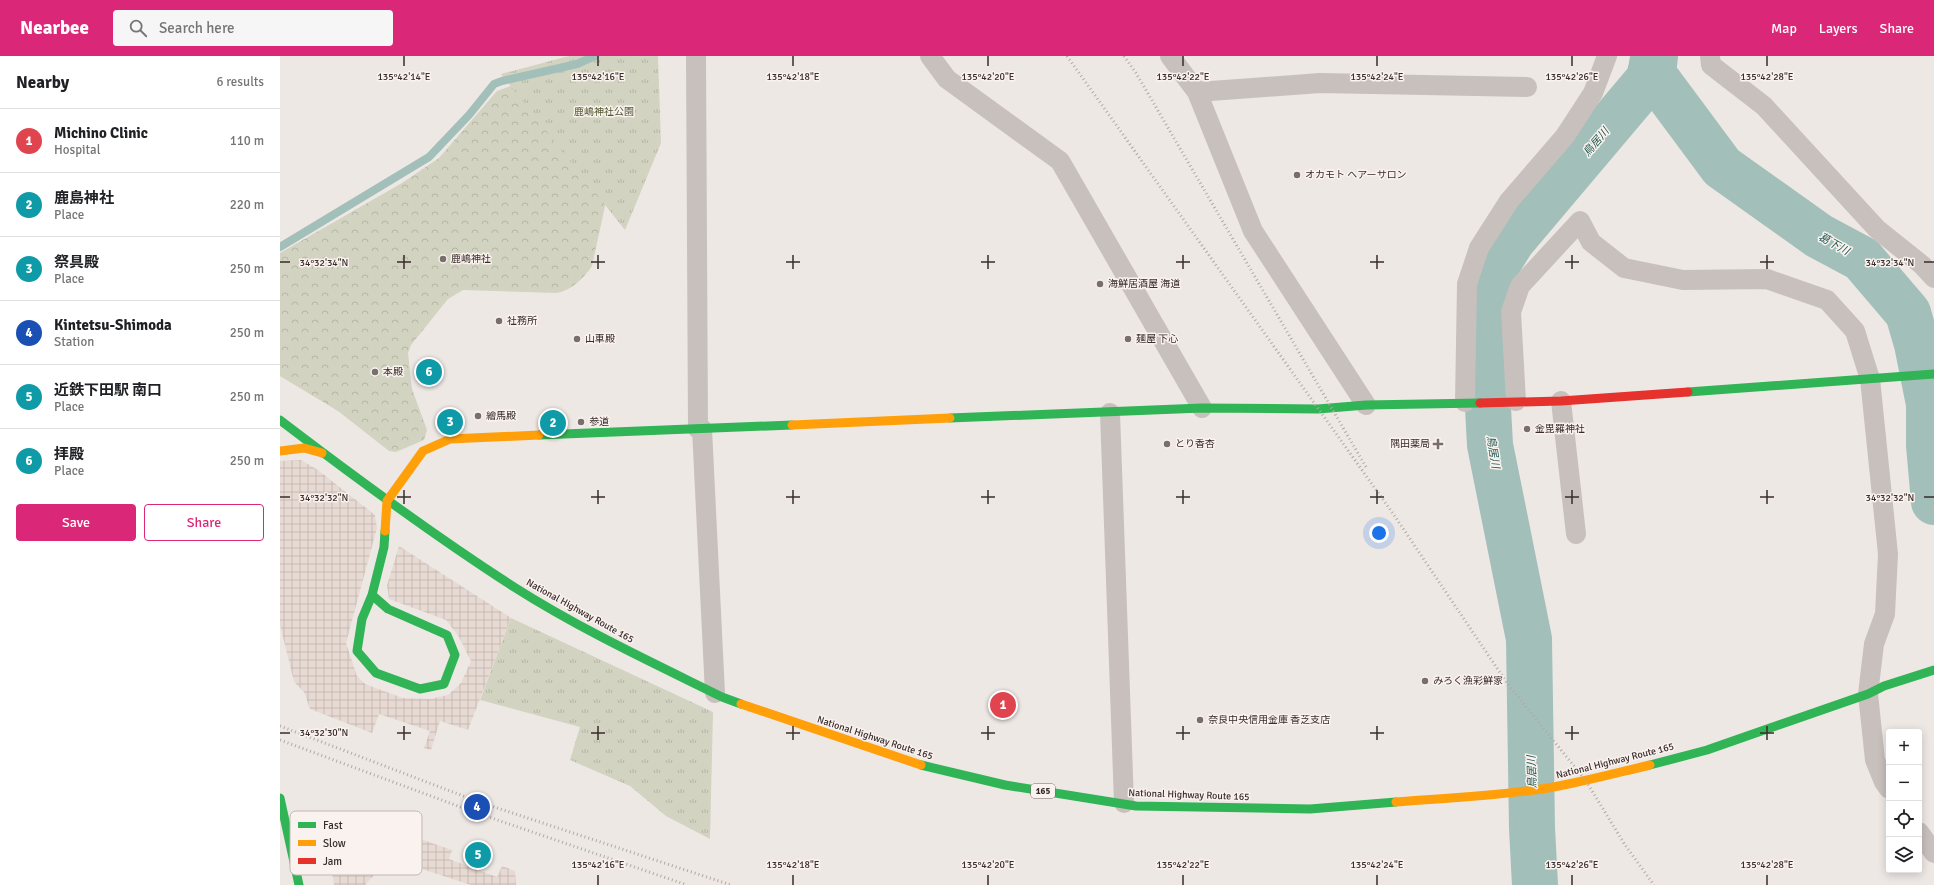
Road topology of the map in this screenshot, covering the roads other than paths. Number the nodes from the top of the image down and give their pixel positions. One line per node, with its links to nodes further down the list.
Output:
1 (696, 56): 18 (street)
2 (930, 56): 15 (street)
3 (1170, 56): 7 (street)
4 (1607, 56): 13 (street)
5 (1710, 56): 8 (street)
6 (1527, 87): 7 (street)
7 (1197, 92): 14 (street)
8 (1934, 278)
9 (1934, 374): 10 (main road)
10 (1870, 378): 11 (street); 12 (main road); 25 (street)
11 (1516, 401): 12 (main road); 13 (main road)
12 (1561, 401): 22 (street)
13 (1465, 402): 14 (main road)
14 (1366, 405): 15 (main road)
15 (1202, 408): 16 (main road)
16 (1110, 413): 18 (main road); 29 (street)
17 (280, 420): 20 (main road, National Highway Route 165 / 165)
18 (700, 429): 21 (main road); 26 (street)
19 (280, 452): 20 (main road)
20 (327, 455): 21 (main road, National Highway Route 165 / 165)
21 (387, 500): 23 (main road); 26 (main road, National Highway Route 165 / 165)
22 (1576, 534)
23 (372, 595): 23 (main road)
24 (1934, 670): 25 (main road, National Highway Route 165 / 165)
25 (1876, 690): 27 (street); 29 (main road, National Highway Route 165 / 165)
26 (715, 693): 29 (main road, National Highway Route 165 / 165)
27 (1886, 785)
28 (280, 798): 31 (main road)
29 (1124, 803)
30 (1922, 836): 32 (street)
31 (290, 844)
32 (1934, 853)
33 (297, 875): 34 (main road)
34 (299, 885)

